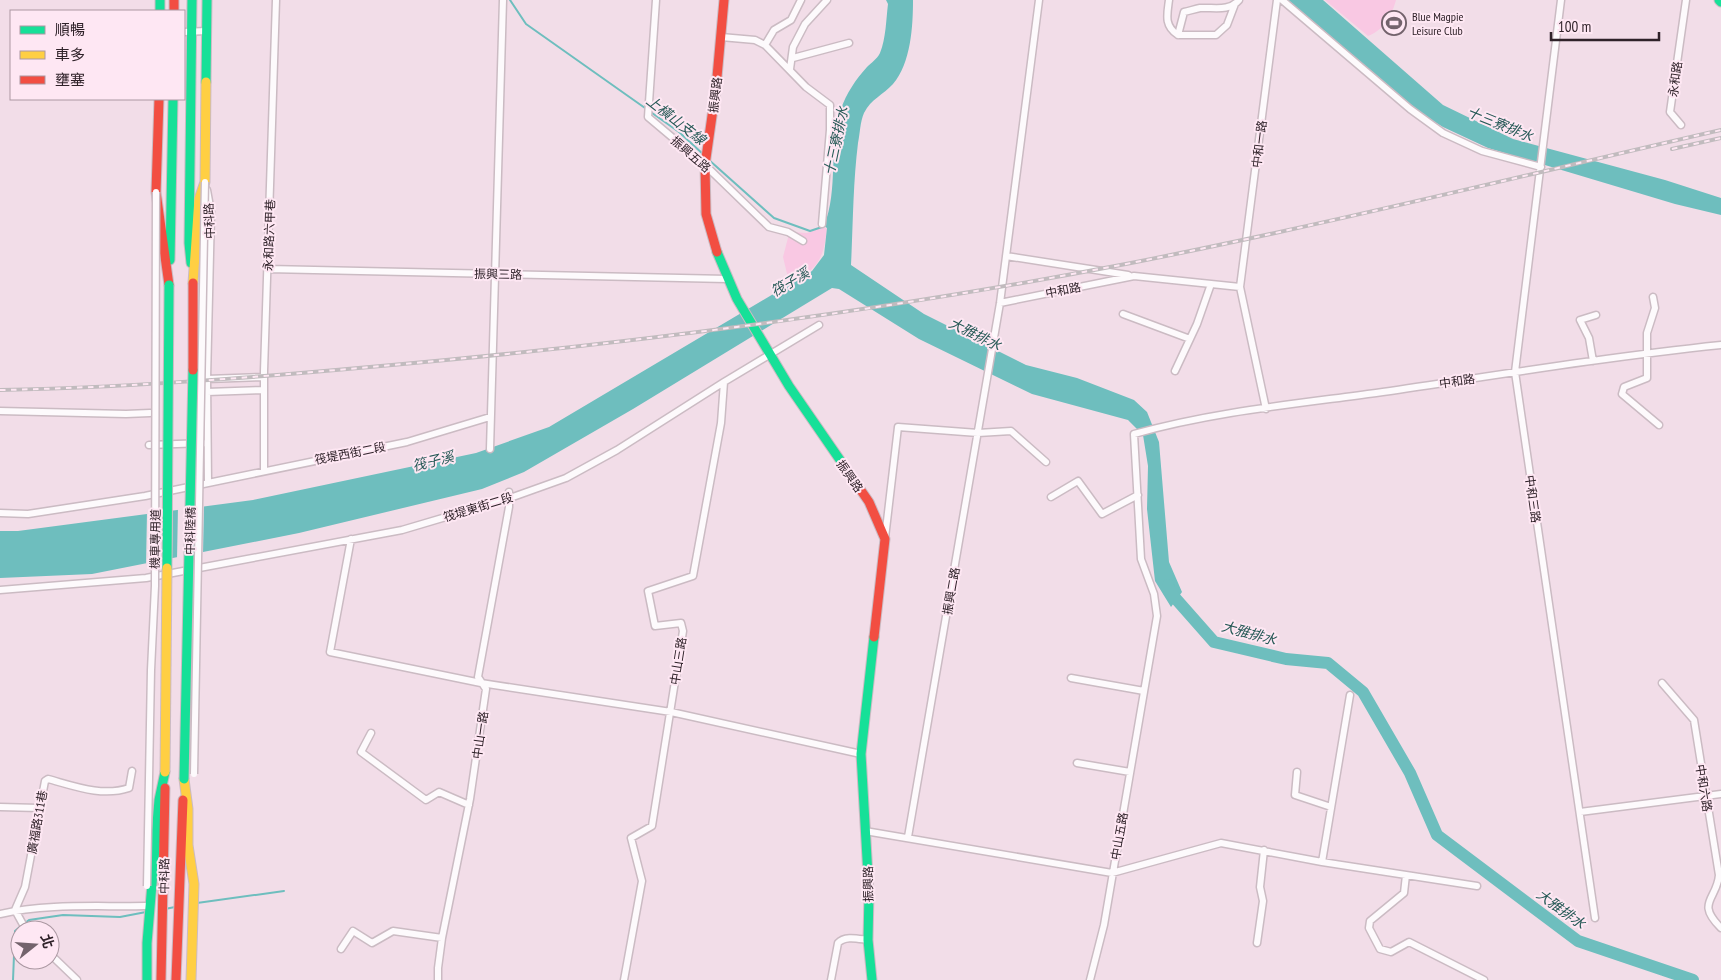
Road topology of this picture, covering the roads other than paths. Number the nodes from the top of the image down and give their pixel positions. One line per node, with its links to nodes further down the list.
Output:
1 (192, 0): 17 (street, 中科路)
2 (207, 0): 16 (street, 中科路)
3 (276, 0): 34 (street, 永和路六甲巷)
4 (502, 0): 35 (street)
5 (656, 0): 27 (street, 振興五路)
6 (724, 0): 19 (street, 振興路)
7 (801, 0): 21 (street)
8 (827, 0): 22 (street)
9 (1039, 0): 33 (street)
10 (1169, 0): 18 (street)
11 (1277, 0): 41 (street, 中和一路)
12 (1282, 0): 28 (street)
13 (1561, 0): 28 (street, 中和三路)
14 (1686, 0): 26 (street, 永和路)
15 (1237, 2): 18 (street); 18 (street)
16 (206, 31): 17 (street); 29 (street, 中科路)
17 (188, 32): 38 (street, 中科路)
18 (1178, 35)
19 (721, 37): 21 (street); 27 (street, 振興路)
20 (850, 43): 22 (street)
21 (764, 45): 23 (street)
22 (793, 58): 23 (street)
23 (790, 69): 31 (street)
24 (159, 100): 30 (street)
25 (173, 100): 40 (street)
26 (1681, 125)
27 (705, 165): 32 (street, 振興五路); 37 (street, 振興路)
28 (1541, 165): 53 (street, 中和三路)
29 (205, 182): 38 (street); 55 (street, 中科路); 92 (street, bridge)
30 (156, 192): 40 (street); 107 (street, 機車專用道, bridge)
31 (822, 224)
32 (803, 240)
33 (1006, 256): 36 (street); 43 (street)
34 (268, 269): 35 (street, 振興三路); 54 (street, 永和路六甲巷)
35 (496, 274): 37 (street, 振興三路); 62 (street)
36 (1134, 276): 39 (street, 中和路); 43 (street, 中和路)
37 (727, 279): 49 (street, 振興路)
38 (193, 283): 93 (street, 中科陸橋, bridge)
39 (1211, 284): 41 (street, 中和路); 47 (street)
40 (169, 286): 89 (street, 中科陸橋, bridge)
41 (1240, 287): 59 (street)
42 (1653, 297): 50 (street)
43 (1000, 303): 64 (street, 振興二路)
44 (1123, 314): 47 (street)
45 (1596, 315): 51 (street)
46 (819, 325): 49 (street)
47 (1190, 339): 52 (street)
48 (1721, 345): 50 (street, 中和路)
49 (770, 353): 56 (street); 77 (street, 振興路)
50 (1648, 353): 51 (street, 中和路); 63 (street)
51 (1593, 362): 53 (street, 中和路)
52 (1175, 372)
53 (1515, 372): 59 (street, 中和路); 100 (street, 中和三路)
54 (264, 377): 55 (street); 57 (street, 永和路六甲巷)
55 (207, 379): 58 (street, 中科路)
56 (724, 382): 72 (street, 筏堤東街二段); 84 (street, 中山三路)
57 (264, 390): 58 (street); 70 (street, 永和路六甲巷)
58 (207, 392): 66 (street, 中科路)
59 (1266, 408): 65 (street, 中和路)
60 (0, 411): 61 (street)
61 (150, 412)
62 (490, 417): 68 (street); 70 (street, 筏堤西街二段)
63 (1659, 425)
64 (978, 433): 69 (street); 77 (street); 102 (street, 振興二路)
65 (1134, 434): 73 (street, 中山五路)
66 (208, 443): 67 (street); 71 (street, 中科路)
67 (149, 445)
68 (490, 449)
69 (1046, 462)
70 (264, 470): 71 (street, 筏堤西街二段)
71 (208, 483): 75 (street, 筏堤西街二段)
72 (509, 495): 76 (street, 筏堤東街二段); 80 (street, 中山一路)
73 (1138, 495): 74 (street); 82 (street, 中山五路)
74 (1051, 497)
75 (0, 513)
76 (351, 539): 78 (street, 筏堤東街二段); 80 (street)
77 (885, 539): 86 (street, 振興路)
78 (0, 590)
79 (1071, 678): 82 (street)
80 (481, 683): 84 (street); 96 (street, 中山一路)
81 (1662, 683): 95 (street, 中和六路)
82 (1144, 691): 90 (street, 中山五路)
83 (1350, 695): 98 (street)
84 (671, 712): 86 (street); 126 (street, 中山三路)
85 (371, 733): 96 (street)
86 (861, 754): 101 (street, 振興路)
87 (1077, 763): 90 (street)
88 (132, 771): 99 (street, 廣福路311巷)
89 (165, 772): 121 (street); 122 (street, 中科路)
90 (1130, 772): 105 (street, 中山五路)
91 (1297, 772): 98 (street)
92 (194, 774)
93 (184, 779): 123 (street, 中科路); 124 (street)
94 (1721, 794): 95 (street)
95 (1705, 797): 100 (street); 114 (street, 中和六路)
96 (469, 805): 115 (street, 中山一路)
97 (0, 807): 99 (street)
98 (1331, 807): 104 (street)
99 (39, 808): 110 (street, 廣福路311巷)
100 (1580, 812): 112 (street, 中和三路)
101 (865, 830): 102 (street); 116 (street, 振興路)
102 (908, 837): 105 (street)
103 (1264, 850): 104 (street); 105 (street); 117 (street)
104 (1322, 862): 106 (street)
105 (1112, 873): 129 (street, 中山五路)
106 (1406, 875): 108 (street); 130 (street)
107 (147, 886)
108 (1477, 886)
109 (145, 906): 110 (street)
110 (15, 910): 111 (street); 113 (street)
111 (0, 914)
112 (1595, 918)
113 (20, 920)
114 (1721, 928)
115 (442, 938): 118 (street); 125 (street, 中山一路)
116 (868, 940): 127 (street); 128 (street, 振興路)
117 (1257, 943)
118 (341, 949)
119 (60, 964): 120 (street)
120 (77, 980)
121 (147, 980)
122 (161, 980)
123 (176, 980)
124 (191, 980)
125 (438, 980)
126 (624, 980)
127 (831, 980)
128 (872, 980)
129 (1090, 980)
130 (1484, 980)

